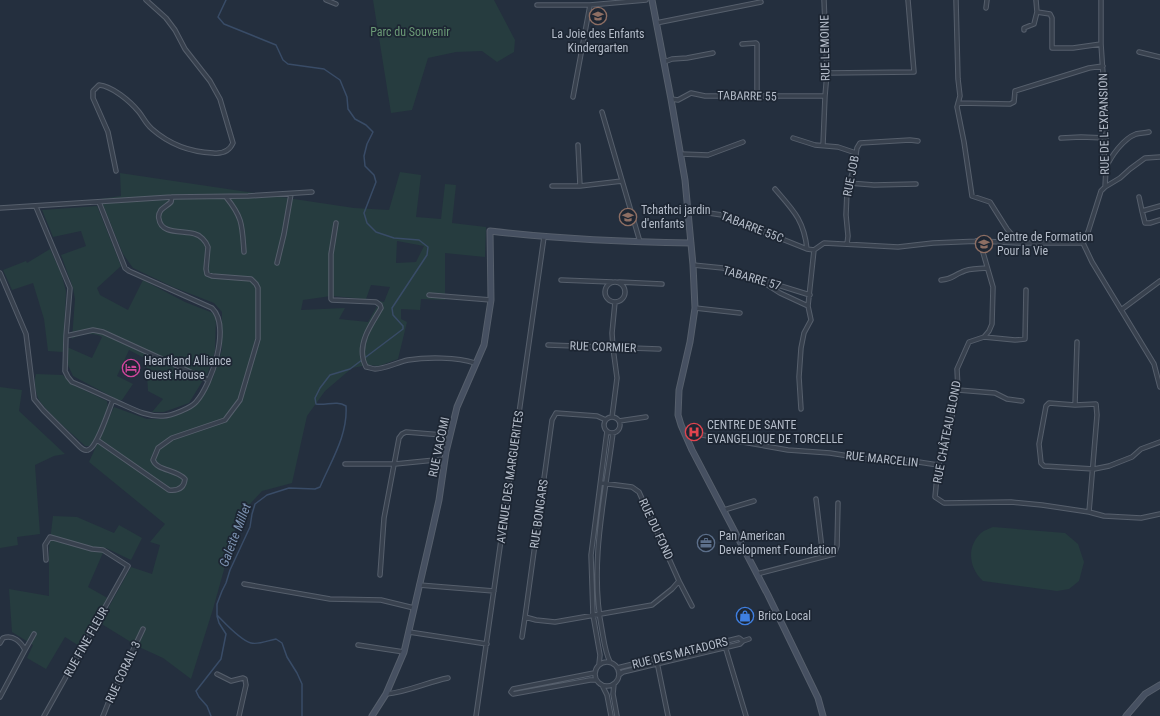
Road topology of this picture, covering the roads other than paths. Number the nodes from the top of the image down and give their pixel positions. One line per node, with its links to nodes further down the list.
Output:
1 (146, 0): 45 (street)
2 (326, 0): 12 (street)
3 (646, 0): 14 (street)
4 (652, 0): 17 (main road)
5 (824, 0): 26 (street, RUE LEMOINE)
6 (908, 0): 26 (street)
7 (956, 0): 31 (street)
8 (987, 0): 15 (street)
9 (1036, 0): 16 (street)
10 (1100, 0): 20 (street, RUE DE L'EXPANSION)
11 (761, 2): 17 (street)
12 (336, 4)
13 (537, 5): 14 (street)
14 (590, 5): 29 (street)
15 (986, 8)
16 (1037, 12): 18 (street); 20 (street)
17 (656, 23): 24 (main road)
18 (1024, 30)
19 (742, 44): 27 (street)
20 (1101, 44): 25 (street, RUE DE L'EXPANSION)
21 (1139, 52): 23 (street)
22 (713, 54): 24 (street)
23 (1160, 57)
24 (664, 62): 30 (main road)
25 (1103, 66): 31 (street); 36 (street, RUE DE L'EXPANSION)
26 (827, 74): 28 (street, RUE LEMOINE)
27 (757, 95): 28 (street, TABARRE 55); 30 (street, TABARRE 55)
28 (824, 96): 40 (street, RUE LEMOINE)
29 (573, 97)
30 (671, 99): 42 (main road)
31 (958, 103): 70 (street)
32 (602, 112): 46 (street)
33 (1148, 132): 44 (street)
34 (793, 138): 40 (street)
35 (1061, 138): 36 (street)
36 (1106, 138): 44 (street, RUE DE L'EXPANSION)
37 (918, 141): 41 (street, RUE JOB)
38 (743, 142): 42 (street)
39 (578, 144): 50 (street)
40 (823, 145): 41 (street)
41 (856, 153): 47 (street, RUE JOB)
42 (681, 154): 62 (main road)
43 (1160, 157): 51 (street)
44 (1106, 168): 51 (street, RUE DE L'EXPANSION)
45 (116, 171)
46 (622, 181): 50 (street); 68 (street)
47 (849, 183): 48 (street); 72 (street, RUE JOB)
48 (916, 184)
49 (552, 186): 50 (street)
50 (580, 186)
51 (1105, 187): 71 (street, RUE DE L'EXPANSION)
52 (775, 189): 73 (street)
53 (312, 192): 54 (street)
54 (291, 194): 56 (street); 76 (street)
55 (172, 197): 56 (street); 58 (street); 122 (street)
56 (226, 197): 75 (street)
57 (1139, 197): 63 (street)
58 (99, 202): 60 (street); 107 (street)
59 (1160, 206): 63 (street)
60 (36, 207): 61 (street); 100 (street)
61 (0, 208)
62 (689, 210): 69 (main road); 73 (street, TABARRE 55C)
63 (1142, 212): 64 (street)
64 (1160, 220)
65 (336, 223): 106 (street)
66 (544, 237): 68 (main road); 94 (main road, RUE VACOMI); 144 (street, AVENUE DES MARGUERITES)
67 (976, 241): 70 (street); 72 (street); 78 (street)
68 (640, 242): 69 (main road)
69 (691, 242): 77 (main road)
70 (1019, 243): 71 (street)
71 (1082, 243): 98 (street)
72 (847, 244): 74 (street)
73 (807, 249): 74 (street, TABARRE 55C)
74 (814, 250): 93 (street)
75 (244, 252)
76 (277, 263)
77 (693, 264): 81 (street, TABARRE 57); 97 (main road)
78 (987, 268): 82 (street); 101 (street)
79 (0, 273): 122 (street)
80 (561, 280): 84 (street)
81 (759, 280): 93 (street, TABARRE 57); 96 (street)
82 (941, 280)
83 (1160, 281): 98 (street)
84 (601, 282): 85 (street); 89 (street)
85 (612, 282): 86 (street); 89 (street)
86 (619, 282): 87 (street); 91 (street)
87 (631, 283): 88 (street); 91 (street)
88 (662, 284)
89 (606, 290): 95 (street)
90 (1026, 290): 101 (street)
91 (625, 292): 95 (street)
92 (429, 295): 94 (street)
93 (810, 295): 96 (street)
94 (490, 300): 106 (main road, RUE VACOMI)
95 (615, 302): 104 (street)
96 (808, 306): 113 (street)
97 (695, 308): 99 (street); 119 (main road)
98 (1122, 310): 108 (street)
99 (740, 314)
100 (66, 336): 107 (street); 110 (street)
101 (984, 337): 109 (street, RUE CHÂTEAU BLOND)
102 (1077, 342): 112 (street)
103 (548, 345): 104 (street, RUE CORMIER)
104 (613, 348): 105 (street, RUE CORMIER); 114 (street)
105 (659, 349)
106 (475, 363): 124 (main road, RUE VACOMI)
107 (208, 380): 110 (street)
108 (1160, 387)
109 (958, 390): 111 (street); 127 (street, RUE CHÂTEAU BLOND)
110 (112, 400): 122 (street)
111 (1022, 401)
112 (1075, 405): 128 (street); 128 (street)
113 (801, 409)
114 (612, 417): 116 (street); 117 (street)
115 (646, 417): 117 (street)
116 (606, 420): 118 (street); 149 (street, RUE BONGARS)
117 (619, 422): 120 (street)
118 (608, 431): 120 (street); 129 (street)
119 (685, 432): 127 (street, RUE MARCELIN); 134 (main road)
120 (613, 433): 130 (street)
121 (443, 435): 126 (street)
122 (97, 440)
123 (1160, 442): 128 (street)
124 (445, 459): 126 (street); 143 (main road, RUE VACOMI)
125 (345, 464): 126 (street)
126 (395, 464): 140 (street)
127 (938, 465): 135 (street, RUE CHÂTEAU BLOND)
128 (1094, 469): 135 (street)
129 (601, 483): 130 (street, RUE DU FOND); 148 (street)
130 (607, 484): 141 (street, RUE DU FOND); 147 (street)
131 (816, 499): 137 (street)
132 (754, 500): 134 (street)
133 (838, 503): 137 (street)
134 (724, 510): 139 (main road)
135 (1089, 512): 136 (street)
136 (1160, 514)
137 (823, 557): 139 (street)
138 (46, 560): 180 (street, RUE FINE FLEUR)
139 (757, 574): 189 (main road)
140 (380, 575)
141 (679, 581): 145 (street, RUE DU FOND); 147 (street)
142 (244, 584): 146 (street)
143 (419, 585): 144 (street); 146 (main road, RUE VACOMI)
144 (494, 591): 158 (street, AVENUE DES MARGUERITES)
145 (692, 606)
146 (414, 608): 151 (main road, RUE VACOMI)
147 (599, 614): 148 (street); 164 (street)
148 (593, 615): 149 (street); 165 (street)
149 (525, 616): 153 (street, RUE BONGARS)
150 (143, 629): 181 (street, RUE CORAIL 3)
151 (409, 632): 158 (street); 162 (main road, RUE VACOMI)
152 (34, 634): 161 (street)
153 (522, 637)
154 (749, 639): 155 (street, RUE DES MATADORS)
155 (743, 641): 156 (street, RUE DES MATADORS); 160 (street, RUE DES MATADORS)
156 (724, 642): 160 (street); 163 (street, RUE DES MATADORS)
157 (0, 643): 161 (street)
158 (487, 644): 184 (street, AVENUE DES MARGUERITES)
159 (358, 645): 162 (street)
160 (725, 648): 166 (street, RUE DES MATADORS); 188 (street)
161 (26, 650): 177 (street)
162 (404, 652): 178 (main road, RUE VACOMI)
163 (656, 659): 166 (street); 167 (street, RUE DES MATADORS)
164 (610, 662): 165 (street); 167 (street)
165 (599, 664): 168 (street)
166 (658, 664): 170 (street, RUE DES MATADORS); 187 (street)
167 (618, 668): 170 (street)
168 (594, 673): 172 (street); 172 (street)
169 (218, 674): 182 (street)
170 (619, 674): 173 (street)
171 (448, 678): 178 (street)
172 (596, 680): 174 (street)
173 (614, 684): 174 (street); 186 (street)
174 (602, 685): 185 (street)
175 (1160, 685): 190 (main road)
176 (0, 687): 177 (street)
177 (4, 690): 179 (street)
178 (386, 694): 183 (main road, RUE VACOMI)
179 (0, 697)
180 (44, 716)
181 (103, 716)
182 (239, 716)
183 (372, 716)
184 (476, 716)
185 (611, 716)
186 (618, 716)
187 (668, 716)
188 (746, 716)
189 (823, 716)
190 (1126, 716)

